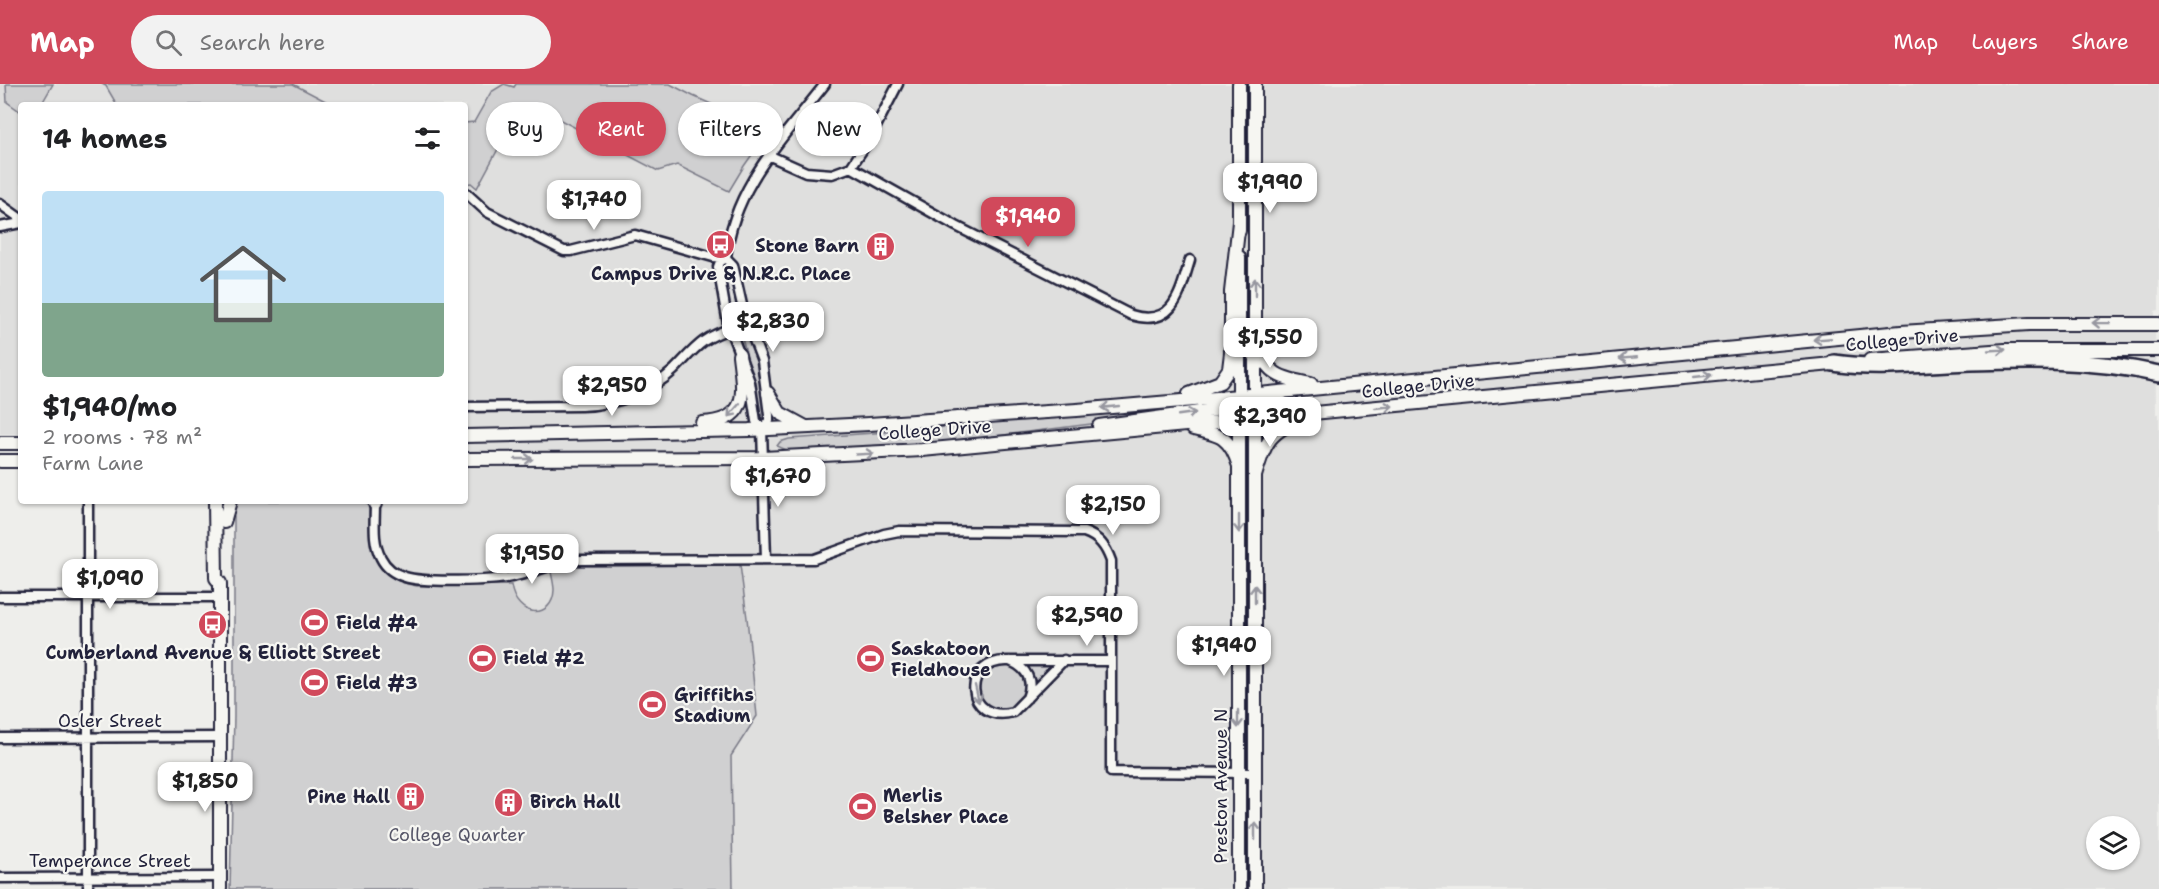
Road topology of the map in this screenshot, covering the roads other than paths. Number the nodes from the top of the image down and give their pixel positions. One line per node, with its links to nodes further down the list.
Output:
1 (825, 84): 5 (street)
2 (898, 84): 8 (street)
3 (1239, 84): 12 (main road)
4 (1255, 84): 20 (main road, Preston Avenue N, one-way to 4)
5 (783, 136)
6 (767, 156): 15 (street)
7 (772, 156): 8 (street)
8 (851, 167): 16 (street)
9 (468, 195): 15 (street)
10 (0, 204): 11 (street)
11 (18, 217)
12 (1239, 222): 29 (main road, Preston Avenue N); 30 (main road)
13 (18, 224): 14 (street)
14 (0, 227)
15 (726, 258): 17 (street); 19 (street)
16 (1190, 260)
17 (747, 322): 19 (street); 27 (street)
18 (2159, 324): 25 (main road, College Drive, one-way to 25)
19 (729, 328): 22 (street); 31 (street)
20 (1255, 345): 26 (main road); 28 (main road, Preston Avenue N)
21 (2159, 350): 23 (main road, College Drive, one-way to 21)
22 (739, 355): 37 (street); 38 (main road, one-way to 38)
23 (1834, 363): 24 (highway); 33 (main road, College Drive, one-way to 23)
24 (2159, 374)
25 (1395, 380): 26 (main road, College Drive); 32 (main road)
26 (1327, 387): 28 (main road, College Drive)
27 (768, 393): 36 (main road); 37 (street)
28 (1255, 394): 29 (main road); 32 (main road, Preston Avenue N)
29 (1240, 399): 30 (main road, College Drive); 34 (main road, Preston Avenue N); 42 (main road, one-way to 29)
30 (1169, 401): 36 (main road, College Drive, one-way to 36)
31 (468, 407)
32 (1255, 413): 33 (main road, College Drive); 34 (main road); 48 (main road, Preston Avenue N)
33 (1325, 413): 48 (main road)
34 (1240, 420): 35 (main road, College Drive); 47 (main road, Preston Avenue N)
35 (1180, 426): 42 (main road, College Drive); 47 (main road)
36 (808, 427): 37 (main road, College Drive)
37 (762, 429): 38 (main road, College Drive); 43 (street)
38 (657, 431): 39 (main road, College Drive)
39 (468, 436)
40 (0, 443): 41 (main road)
41 (18, 443)
42 (921, 450): 43 (main road, College Drive, one-way to 42)
43 (763, 458): 44 (main road, College Drive, one-way to 43); 55 (street)
44 (468, 459)
45 (0, 461): 46 (main road)
46 (18, 461)
47 (1239, 466): 68 (main road, Preston Avenue N, one-way to 68)
48 (1255, 476): 67 (main road, Preston Avenue N, one-way to 48)
49 (88, 504): 58 (street)
50 (215, 504): 56 (main road)
51 (223, 504): 54 (main road)
52 (229, 504): 54 (main road)
53 (375, 504): 55 (street)
54 (224, 522): 56 (main road)
55 (766, 559): 62 (street)
56 (220, 583): 59 (main road)
57 (0, 597): 58 (street)
58 (88, 597): 59 (street); 66 (street)
59 (220, 597): 64 (main road)
60 (1064, 660): 61 (street); 62 (street); 63 (street)
61 (1010, 661): 63 (street); 63 (street, one-way to 63)
62 (1110, 661): 68 (street)
63 (1026, 700)
64 (220, 736): 66 (street, Osler Street); 71 (main road)
65 (0, 738): 66 (street, Osler Street)
66 (88, 738): 70 (street)
67 (1255, 773): 68 (street); 74 (main road, Preston Avenue N, one-way to 67)
68 (1238, 774): 73 (main road, Preston Avenue N)
69 (0, 878): 70 (street, Temperance Street)
70 (88, 878): 71 (street, Temperance Street); 72 (street)
71 (220, 883)
72 (88, 889)
73 (1239, 889)
74 (1255, 889)

